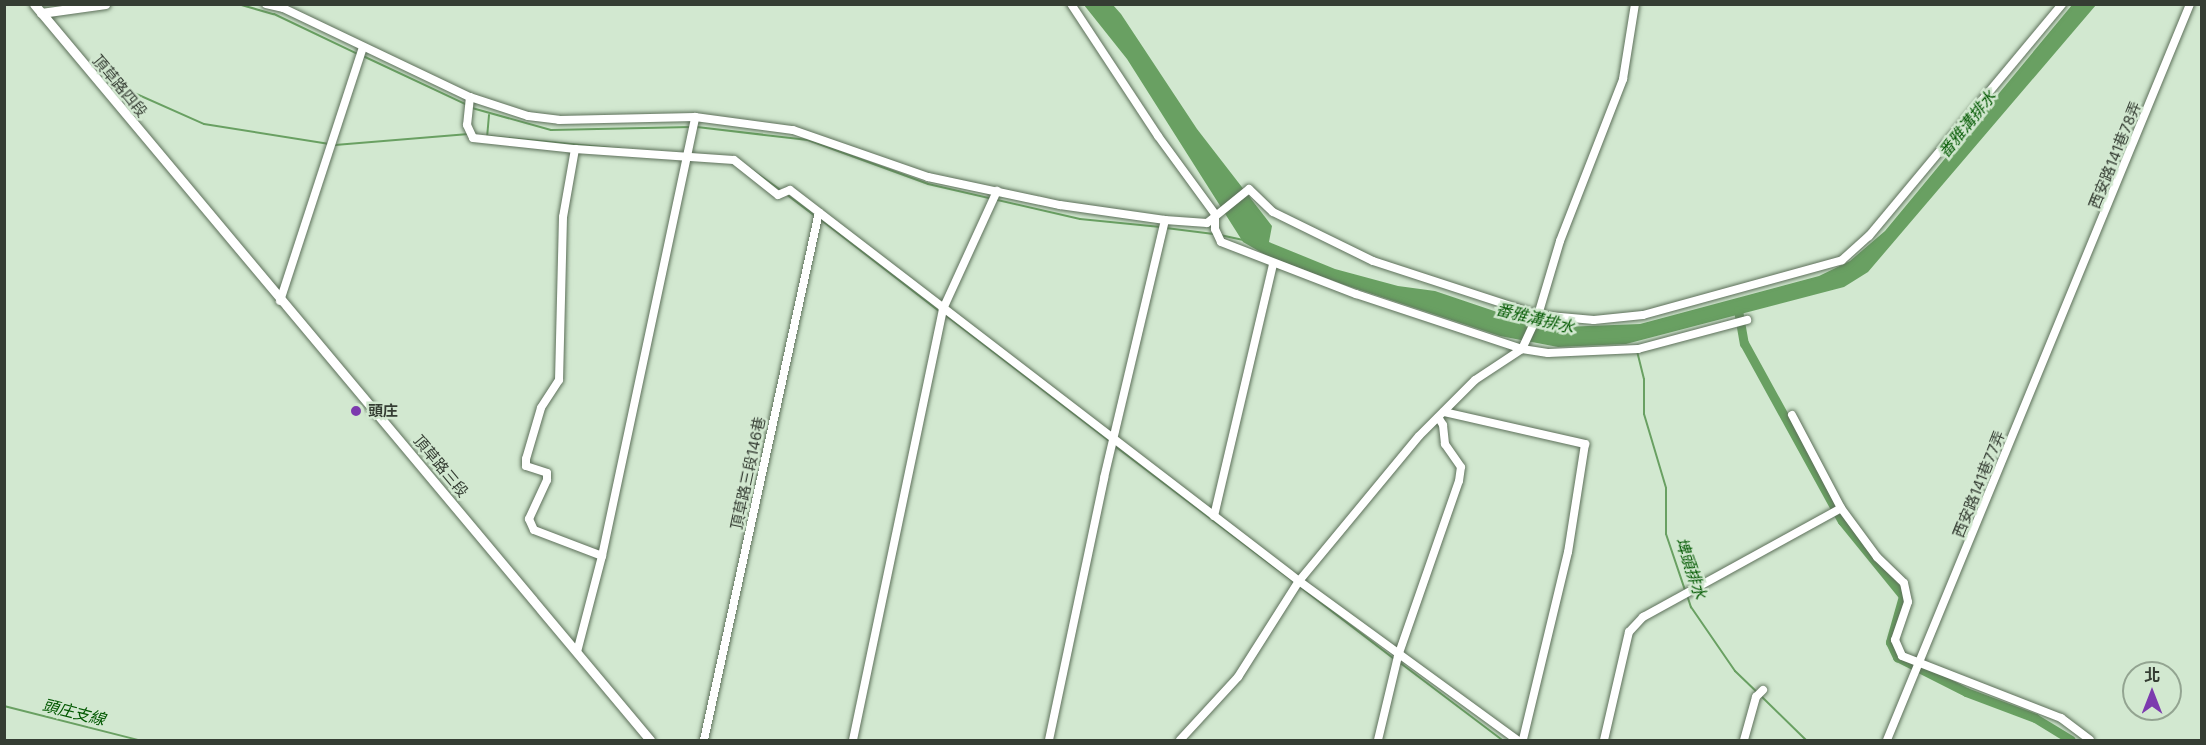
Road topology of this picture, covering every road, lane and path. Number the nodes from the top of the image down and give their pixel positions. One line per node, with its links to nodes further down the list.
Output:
1 (34, 4): 8 (street, 頂草路四段)
2 (105, 4): 8 (street)
3 (266, 4): 9 (street)
4 (1071, 4): 17 (street)
5 (1635, 4): 22 (street)
6 (2062, 4): 22 (street)
7 (2190, 4): 23 (street, 西安路141巷78弄)
8 (40, 13): 14 (street, 頂草路四段)
9 (361, 52): 10 (street); 20 (street)
10 (470, 97): 11 (street); 12 (street)
11 (695, 117): 13 (street); 15 (street)
12 (575, 149): 13 (street); 31 (street)
13 (685, 158): 16 (street); 31 (street)
14 (184, 186): 20 (street, 頂草路三段)
15 (993, 196): 18 (street); 21 (street)
16 (819, 212): 21 (street); 38 (street, 頂草路三段146巷)
17 (1215, 214): 18 (street); 19 (street); 22 (street)
18 (1164, 226): 28 (street)
19 (1273, 264): 25 (street); 30 (street)
20 (280, 301): 33 (street, 頂草路三段)
21 (943, 309): 28 (street); 39 (street)
22 (1538, 315): 25 (street)
23 (2064, 315): 35 (street, 西安路141巷77弄)
24 (1747, 320): 25 (street)
25 (1522, 349): 26 (street)
26 (1441, 414): 32 (street); 34 (street); 44 (street)
27 (1792, 415): 29 (street)
28 (1113, 438): 30 (street); 40 (street)
29 (1837, 510): 35 (street); 45 (street)
30 (1214, 516): 32 (street)
31 (602, 556): 33 (street)
32 (1299, 581): 34 (street); 41 (street)
33 (577, 652): 37 (street, 頂草路三段)
34 (1398, 656): 42 (street); 43 (street)
35 (1920, 664): 47 (street, 西安路141巷77弄); 48 (street)
36 (1763, 690): 46 (street)
37 (650, 741)
38 (704, 741)
39 (853, 741)
40 (1049, 741)
41 (1180, 741)
42 (1378, 741)
43 (1517, 741)
44 (1523, 741)
45 (1604, 741)
46 (1744, 741)
47 (1887, 741)
48 (2090, 741)

